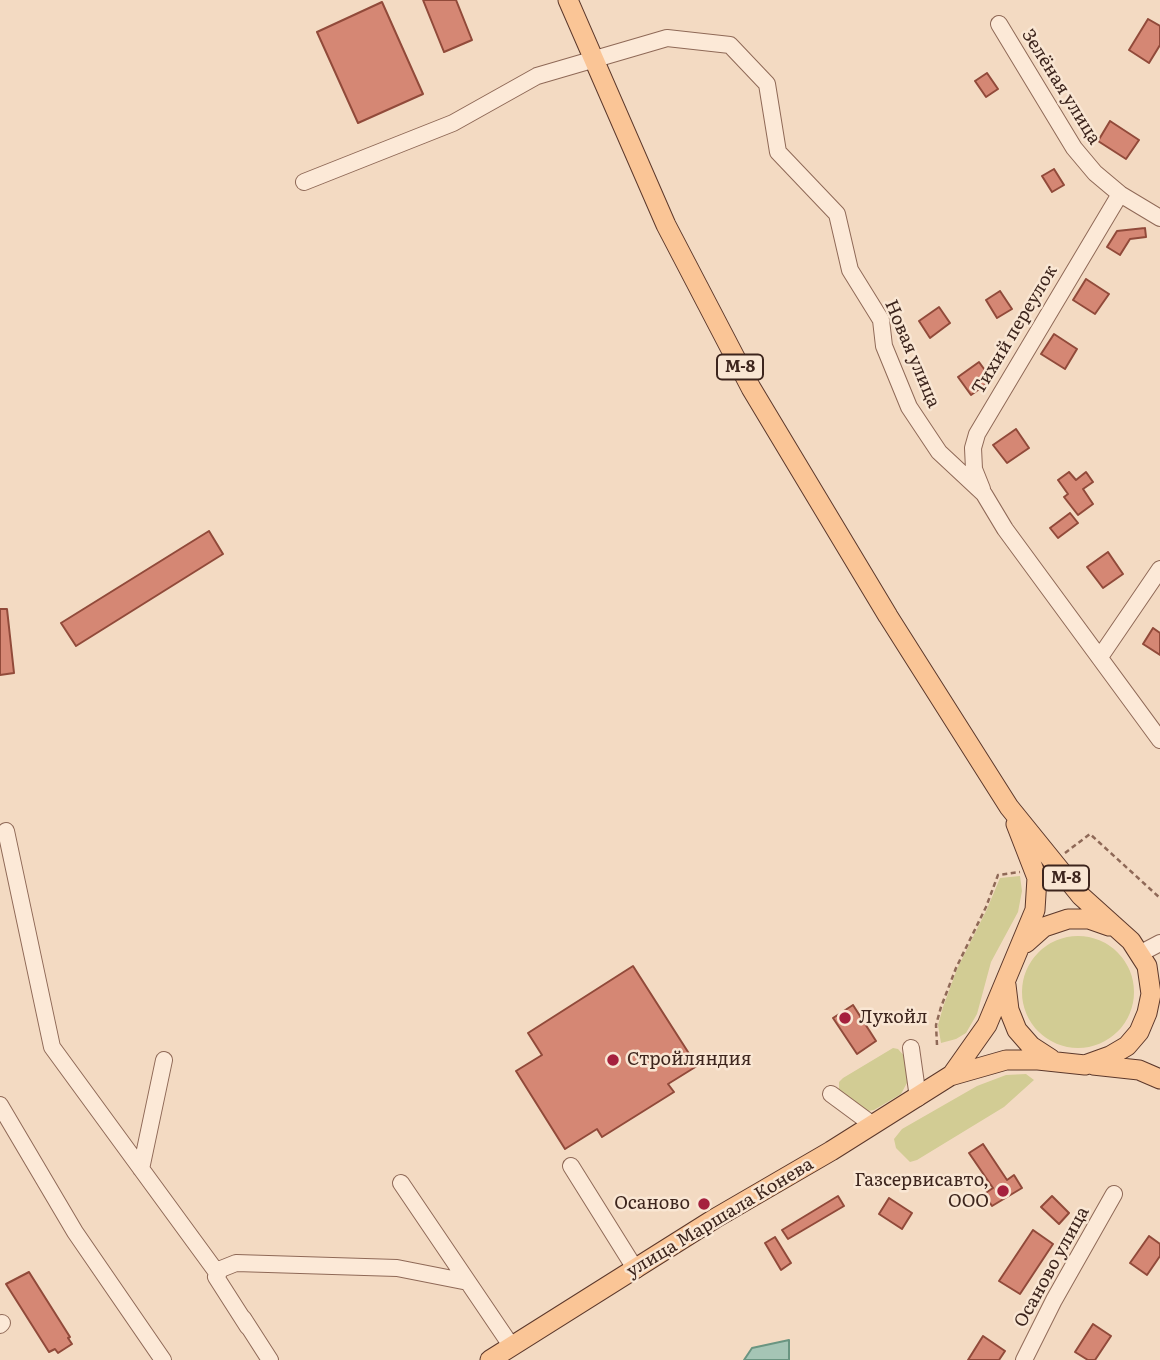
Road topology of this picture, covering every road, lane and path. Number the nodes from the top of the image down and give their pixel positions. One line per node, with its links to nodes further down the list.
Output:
1 (568, 0): 3 (main road, М-8)
2 (999, 24): 5 (street, Зелёная улица)
3 (593, 60): 4 (street, Новая улица); 7 (street, Новая улица); 11 (main road, М-8)
4 (304, 182)
5 (1120, 194): 6 (street, Зелёная улица); 7 (street, Тихий переулок)
6 (1160, 218)
7 (984, 494): 9 (street, Новая улица)
8 (1160, 569): 9 (street)
9 (1100, 657): 10 (street, Новая улица)
10 (1160, 740)
11 (1009, 807): 17 (main road, М-8); 18 (main road, М-8)
12 (6, 831): 33 (street)
13 (1059, 857): 15 (path)
14 (1027, 871): 21 (path)
15 (1160, 898)
16 (1160, 943): 18 (street)
17 (1020, 949): 18 (main road, М-8); 19 (main road, М-8)
18 (1140, 953): 20 (main road); 25 (main road, М-8)
19 (1010, 970): 24 (main road, М-8); 26 (main road)
20 (1160, 1010)
21 (937, 1045)
22 (911, 1048): 29 (street)
23 (164, 1060): 33 (street)
24 (1057, 1062): 25 (main road, М-8); 26 (main road)
25 (1085, 1065): 27 (main road, М-8)
26 (950, 1076): 29 (main road, улица Маршала Конева)
27 (1160, 1079)
28 (831, 1094): 31 (street)
29 (918, 1098): 31 (main road, улица Маршала Конева)
30 (0, 1105): 42 (street)
31 (873, 1125): 36 (main road, улица Маршала Конева)
32 (571, 1166): 36 (street)
33 (141, 1169): 37 (street)
34 (401, 1183): 38 (street)
35 (1115, 1194): 45 (street, Осаново улица)
36 (636, 1270): 41 (main road, улица Маршала Конева)
37 (218, 1273): 38 (street); 40 (street)
38 (468, 1282): 41 (street)
39 (239, 1312): 40 (street)
40 (248, 1326): 43 (street)
41 (512, 1347): 44 (main road, улица Маршала Конева)
42 (163, 1360)
43 (270, 1360)
44 (490, 1360)
45 (1024, 1360)

